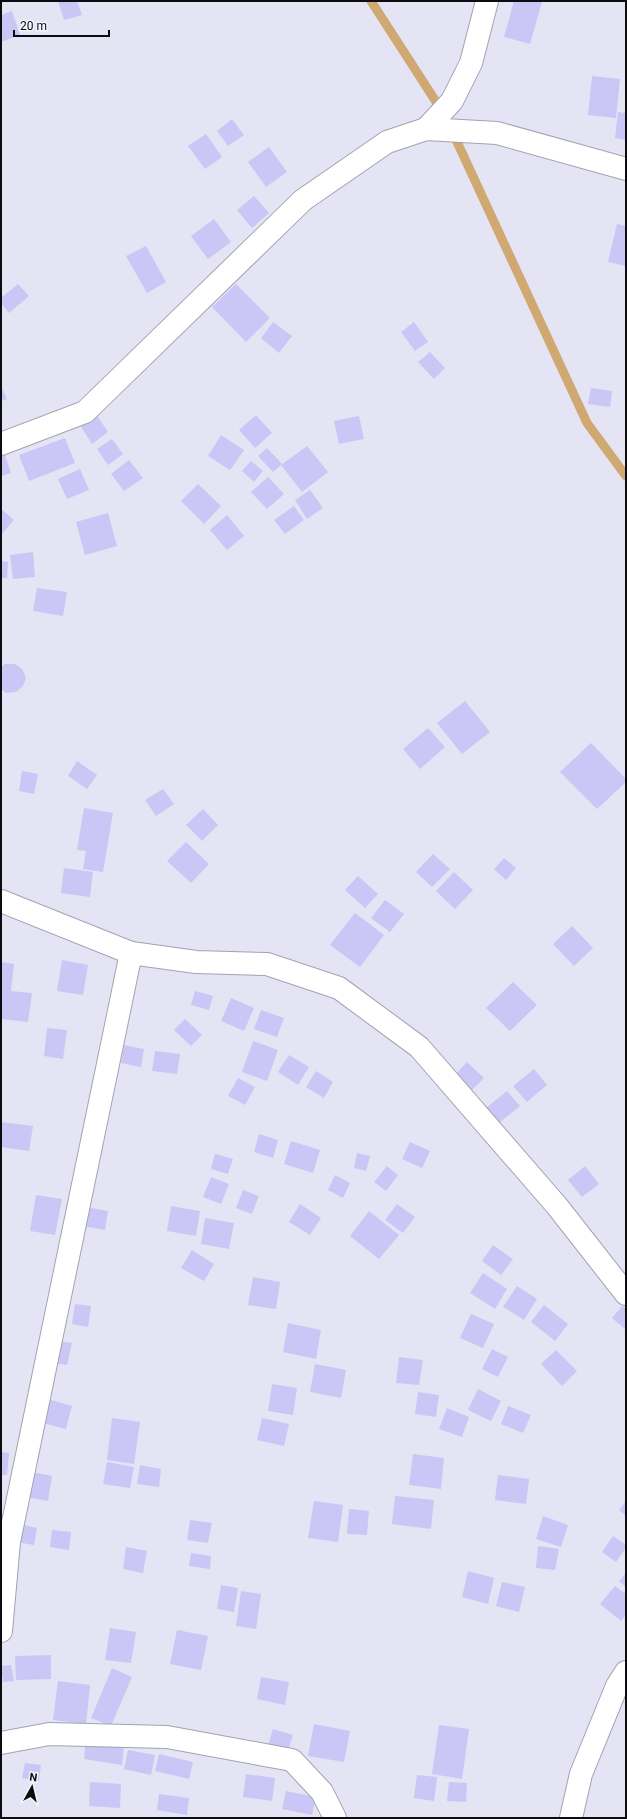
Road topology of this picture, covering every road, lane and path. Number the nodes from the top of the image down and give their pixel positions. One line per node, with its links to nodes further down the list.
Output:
1 (487, 1): 2 (street)
2 (426, 129): 3 (street); 4 (street)
3 (626, 169)
4 (1, 444)
5 (1, 901): 6 (street)
6 (131, 953): 7 (street); 8 (street)
7 (626, 1294)
8 (1, 1631)
9 (626, 1672): 12 (street)
10 (1, 1744): 11 (street)
11 (335, 1818)
12 (571, 1818)

